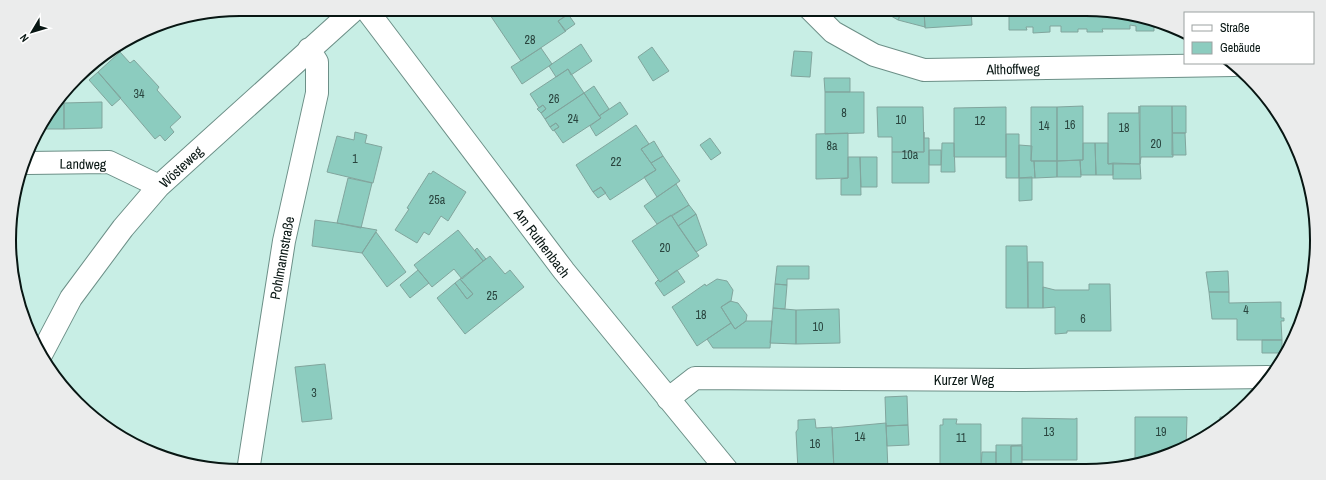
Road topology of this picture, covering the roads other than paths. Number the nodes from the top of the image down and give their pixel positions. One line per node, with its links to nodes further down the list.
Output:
1 (347, 16): 4 (street, Wösteweg)
2 (371, 16): 10 (street, Am Ruthenbach)
3 (817, 16): 5 (street, Althoffweg)
4 (309, 49): 7 (street, Wösteweg); 11 (street, Pohlmannstraße)
5 (1226, 65)
6 (30, 163): 7 (street, Landweg)
7 (159, 186): 8 (street, Wösteweg)
8 (44, 349)
9 (1263, 377): 10 (street, Kurzer Weg)
10 (668, 399): 12 (street, Am Ruthenbach)
11 (249, 464)
12 (722, 464)

